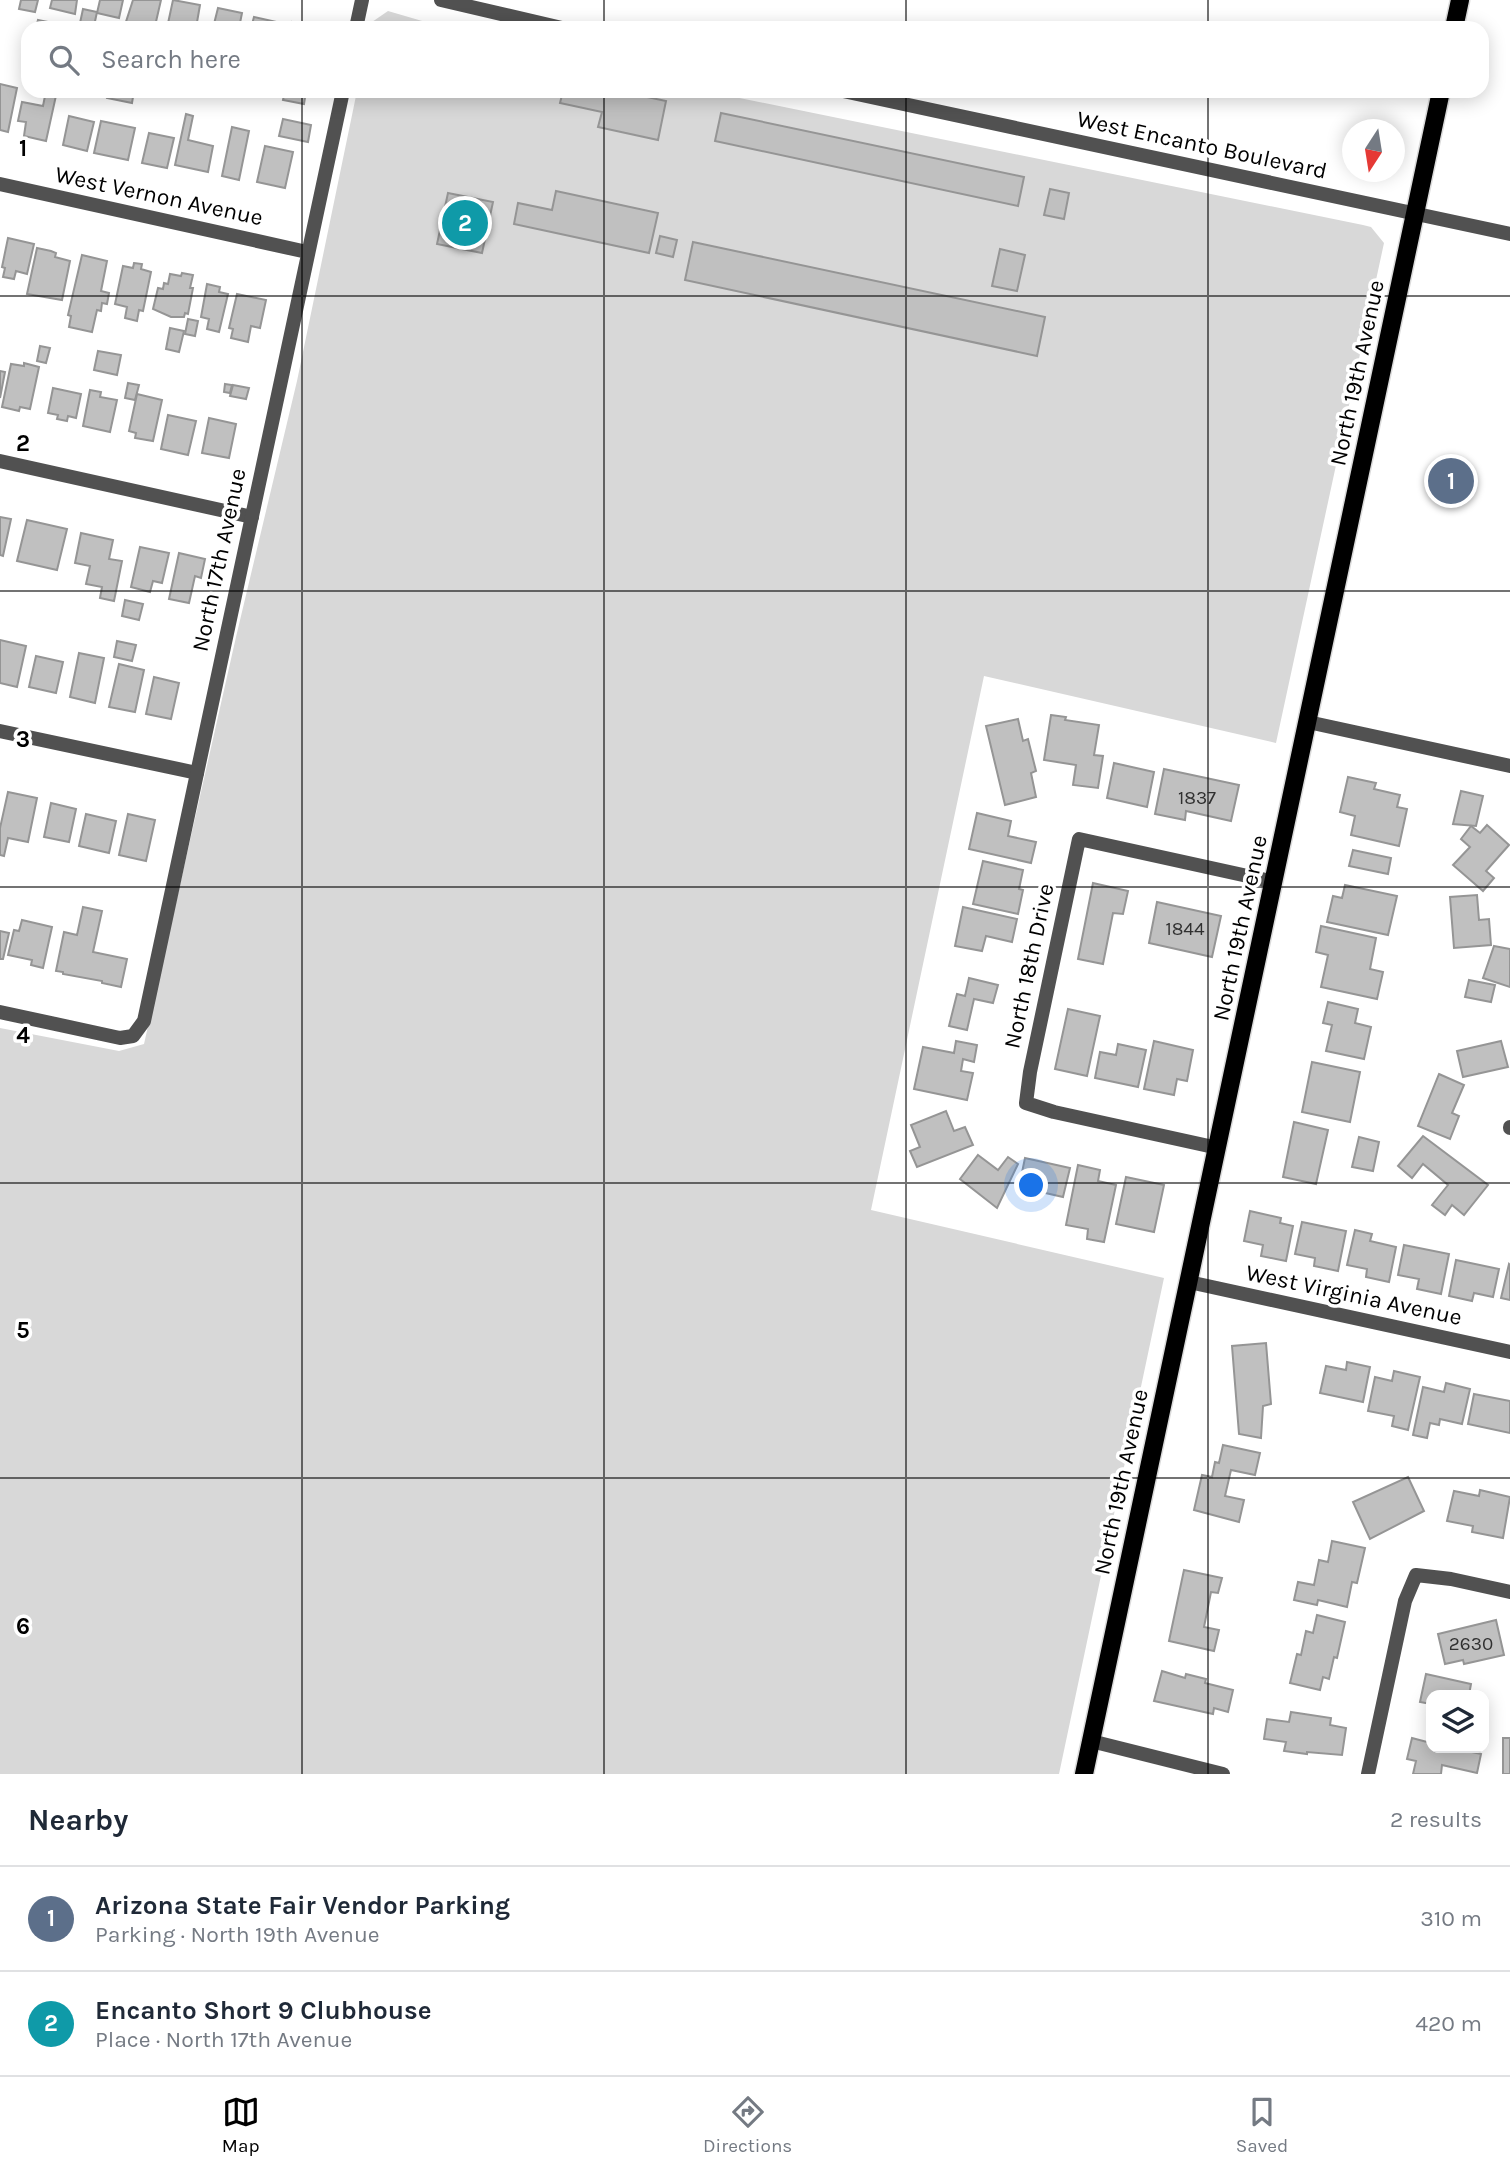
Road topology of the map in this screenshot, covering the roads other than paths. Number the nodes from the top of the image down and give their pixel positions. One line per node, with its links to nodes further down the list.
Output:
1 (362, 0): 4 (street)
2 (441, 0): 5 (street)
3 (1460, 0): 6 (main road)
4 (358, 21)
5 (532, 21)
6 (1456, 21)
7 (341, 98): 13 (street, North 17th Avenue)
8 (875, 98): 11 (street, West Encanto Boulevard)
9 (1440, 98): 11 (main road, North 19th Avenue)
10 (0, 184): 13 (street, West Vernon Avenue)
11 (1416, 215): 12 (street, West Encanto Boulevard); 16 (main road, North 19th Avenue)
12 (1510, 234)
13 (307, 252): 15 (street, North 17th Avenue)
14 (0, 461): 15 (street)
15 (252, 517): 19 (street, North 17th Avenue)
16 (1308, 722): 18 (street); 20 (main road, North 19th Avenue)
17 (0, 731): 19 (street)
18 (1510, 766)
19 (197, 773): 21 (street, North 17th Avenue)
20 (1275, 882): 22 (main road, North 19th Avenue); 22 (street, North 18th Drive)
21 (0, 1012)
22 (1218, 1148): 23 (main road, North 19th Avenue)
23 (1189, 1282): 24 (street, West Virginia Avenue); 26 (main road, North 19th Avenue)
24 (1510, 1352)
25 (1510, 1592): 29 (street)
26 (1091, 1741): 27 (main road, North 19th Avenue); 28 (street)
27 (1084, 1774)
28 (1223, 1774)
29 (1368, 1774)

